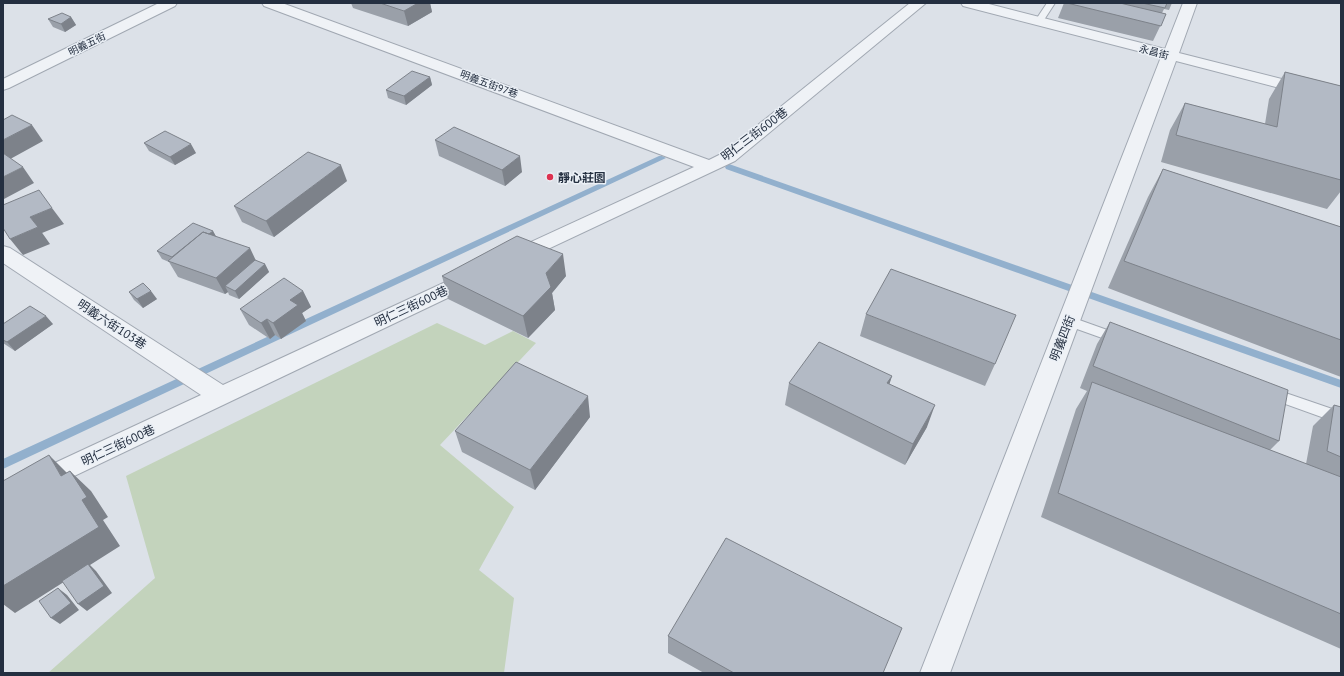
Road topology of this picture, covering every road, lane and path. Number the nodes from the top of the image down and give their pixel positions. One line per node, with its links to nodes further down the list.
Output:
1 (170, 3): 9 (street, 明義五街)
2 (269, 3): 11 (street, 明義五街97巷)
3 (919, 3): 11 (street, 明仁三街600巷)
4 (968, 3): 7 (street, 永昌街)
5 (1051, 3): 7 (lane)
6 (1190, 3): 8 (street, 明義四街)
7 (1039, 21): 8 (street, 永昌街)
8 (1169, 56): 10 (street, 永昌街); 13 (street, 明義四街)
9 (3, 85)
10 (1341, 99)
11 (709, 166): 16 (street, 明仁三街600巷)
12 (3, 252): 16 (street, 明義六街103巷)
13 (1068, 321): 14 (lane); 19 (street, 明義四街)
14 (1134, 345)
15 (1260, 389): 17 (lane)
16 (222, 396): 18 (street, 明仁三街600巷)
17 (1341, 418)
18 (3, 499)
19 (935, 673)

